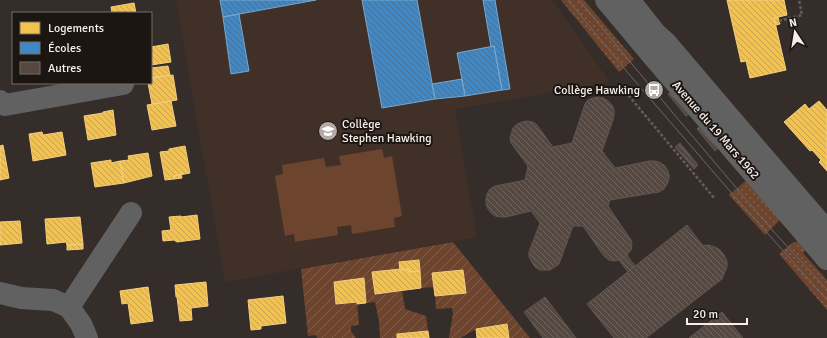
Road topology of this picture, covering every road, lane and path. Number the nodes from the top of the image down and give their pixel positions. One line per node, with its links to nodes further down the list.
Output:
1 (606, 0): 11 (street, Avenue du 19 Mars 1962)
2 (629, 0): 10 (street, Avenue du 19 Mars 1962)
3 (799, 0): 4 (path)
4 (779, 20)
5 (123, 84): 7 (street)
6 (619, 84): 8 (path)
7 (0, 101)
8 (715, 199)
9 (131, 213): 13 (street)
10 (827, 231)
11 (827, 259)
12 (0, 293): 13 (street)
13 (69, 307): 14 (street)
14 (87, 338)

